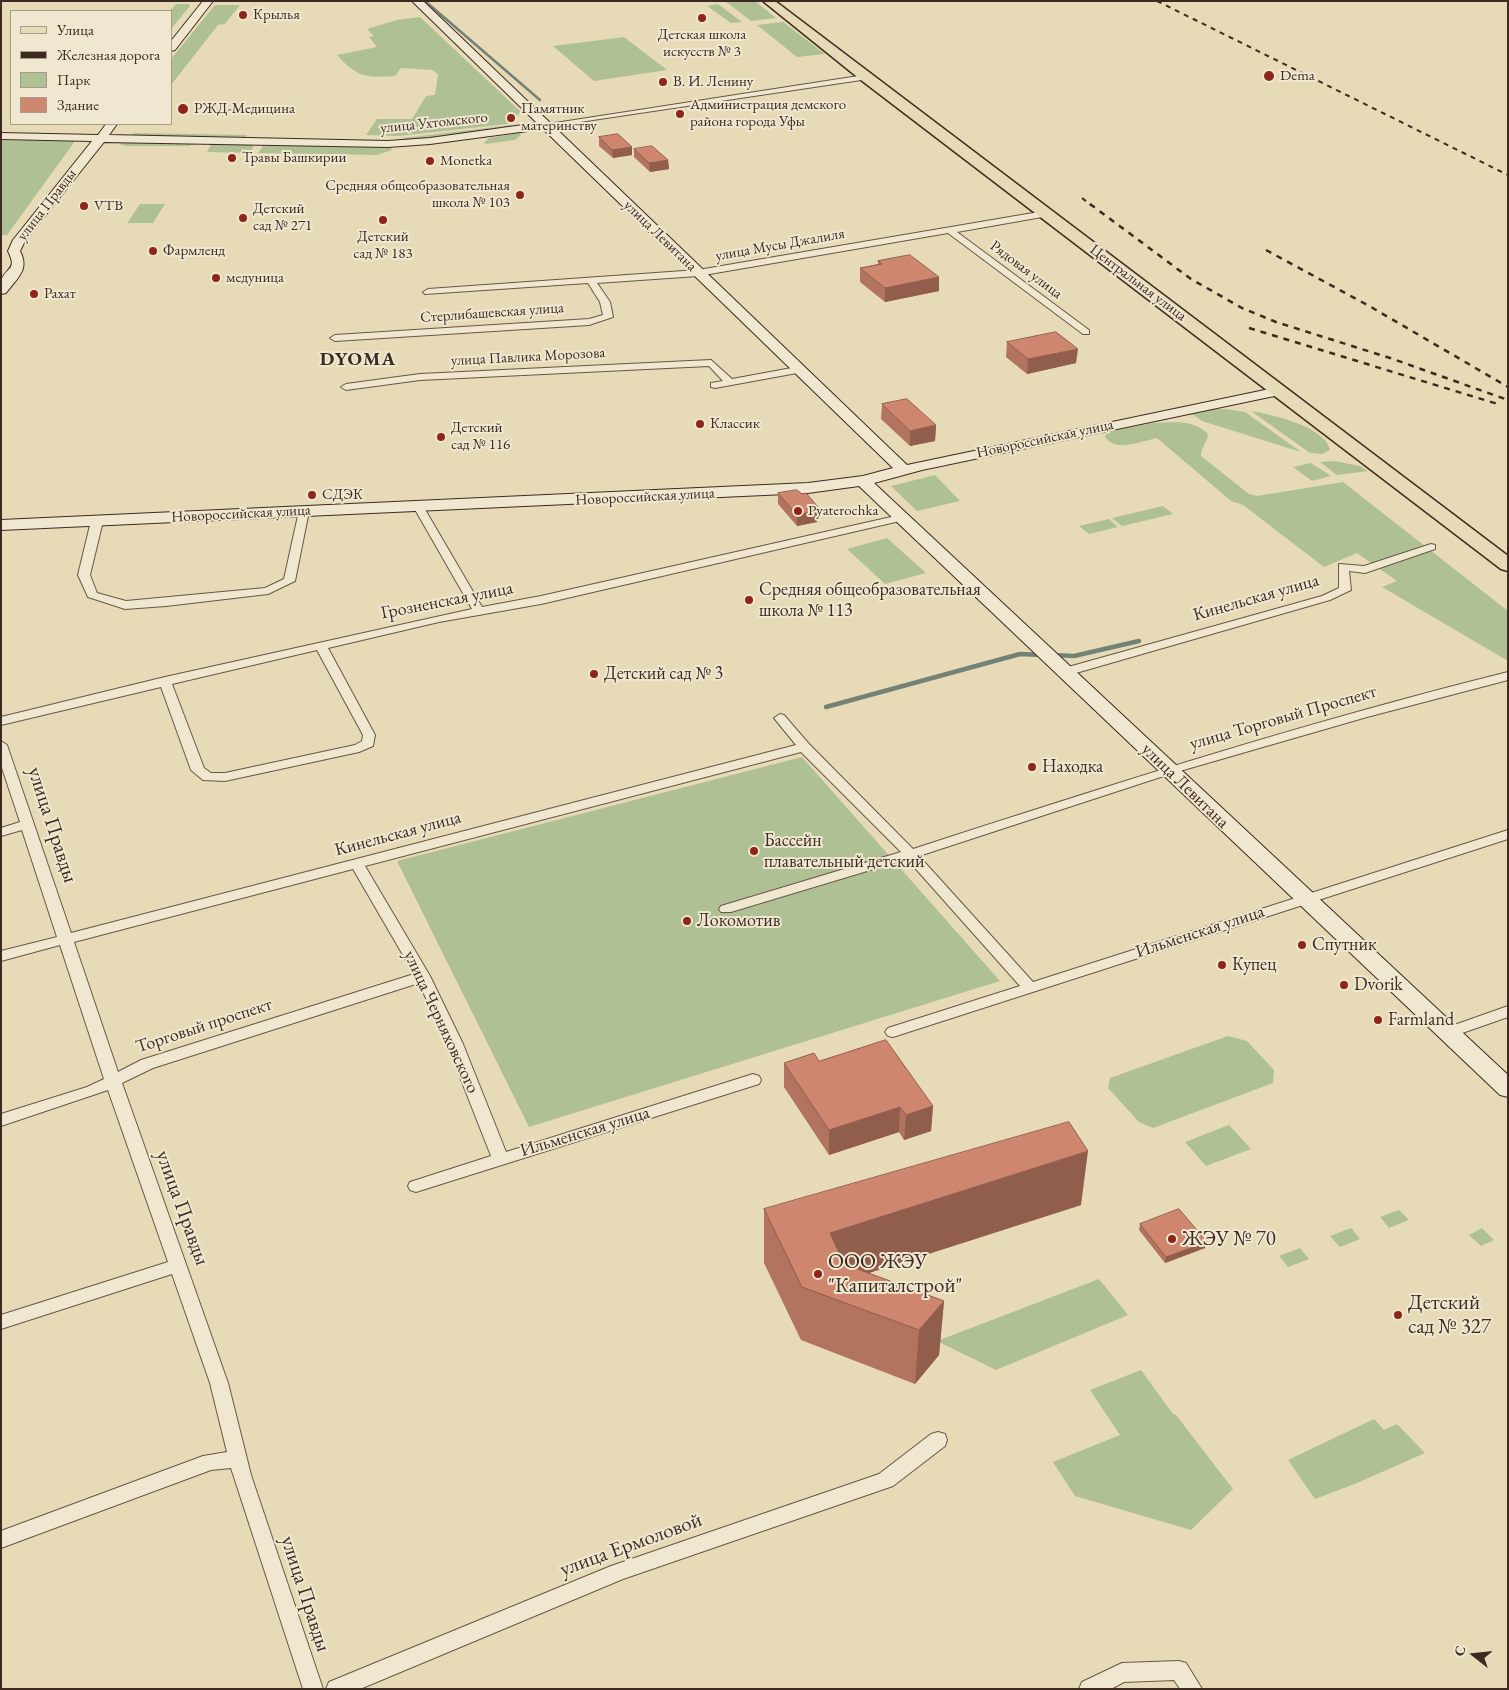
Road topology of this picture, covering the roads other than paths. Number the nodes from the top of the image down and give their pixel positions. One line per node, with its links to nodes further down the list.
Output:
1 (208, 1): 4 (street)
2 (417, 1): 7 (street, улица Левитана)
3 (768, 1): 5 (main road, Центральная улица)
4 (172, 47)
5 (865, 77): 7 (street, улица Ухтомского); 10 (main road, Центральная улица)
6 (111, 125): 9 (street, улица Правды)
7 (546, 125): 9 (street, улица Ухтомского); 12 (street, улица Левитана)
8 (1, 136): 9 (street, улица Ухтомского)
9 (100, 138): 14 (street, улица Правды)
10 (1045, 214): 11 (street, улица Мусы Джалиля); 22 (main road, Центральная улица)
11 (949, 230): 12 (street, улица Мусы Джалиля); 16 (street, Рядовая улица)
12 (698, 273): 13 (street, улица Мусы Джалиля); 18 (street, улица Левитана)
13 (590, 279): 15 (street, улица Мусы Джалиля); 17 (street, Стерлибашевская улица)
14 (1, 290)
15 (428, 292)
16 (1086, 332)
17 (335, 338)
18 (797, 370): 19 (street); 23 (street, улица Левитана)
19 (730, 382): 20 (street); 21 (street, улица Павлика Морозова)
20 (715, 385)
21 (346, 387)
22 (1280, 390): 23 (street, Новороссийская улица); 31 (main road, Центральная улица)
23 (904, 470): 24 (street, Новороссийская улица)
24 (863, 481): 25 (street, Новороссийская улица); 27 (street, улица Левитана)
25 (418, 506): 26 (street, Новороссийская улица); 32 (street)
26 (304, 512): 28 (street, Новороссийская улица); 28 (street)
27 (900, 518): 32 (street, Грозненская улица); 34 (street, улица Левитана)
28 (97, 521): 29 (street, Новороссийская улица)
29 (1, 525)
30 (1431, 548): 34 (street, Кинельская улица)
31 (1508, 565)
32 (479, 611): 33 (street, Грозненская улица)
33 (321, 646): 36 (street, Грозненская улица); 36 (street)
34 (1065, 672): 41 (street, улица Левитана)
35 (1508, 676): 41 (street, улица Торговый Проспект)
36 (165, 681): 38 (street, Грозненская улица)
37 (780, 718): 40 (street)
38 (1, 721)
39 (1, 745): 42 (street, улица Правды)
40 (804, 748): 45 (street); 46 (street, Кинельская улица)
41 (1168, 770): 45 (street, улица Торговый Проспект); 47 (street, улица Левитана)
42 (28, 824): 43 (street); 49 (street, улица Правды)
43 (1, 832)
44 (1508, 834): 47 (street, Ильменская улица)
45 (910, 854): 48 (street, улица Торговый Проспект); 52 (street)
46 (358, 865): 49 (street, Кинельская улица); 51 (street, улица Черняховского)
47 (1303, 899): 52 (street, Ильменская улица); 55 (street, улица Левитана)
48 (726, 909)
49 (66, 939): 50 (street, Кинельская улица); 57 (street, улица Правды)
50 (1, 956)
51 (423, 976): 57 (street, Торговый проспект); 60 (street, улица Черняховского)
52 (1028, 986): 54 (street, Ильменская улица)
53 (1508, 1011): 55 (street)
54 (893, 1032)
55 (1448, 1033): 58 (street, улица Левитана)
56 (753, 1080): 60 (street, Ильменская улица)
57 (113, 1081): 59 (street, Торговый проспект); 62 (street, улица Правды)
58 (1508, 1089)
59 (1, 1120)
60 (500, 1158): 61 (street, Ильменская улица)
61 (416, 1186)
62 (178, 1265): 63 (street); 65 (street, улица Правды)
63 (1, 1322)
64 (938, 1440): 69 (street, улица Ермоловой)
65 (239, 1459): 66 (street); 68 (street, улица Правды)
66 (1, 1540)
67 (1122, 1673): 70 (street); 71 (street)
68 (313, 1689)
69 (336, 1689)
70 (1089, 1689)
71 (1192, 1689)

